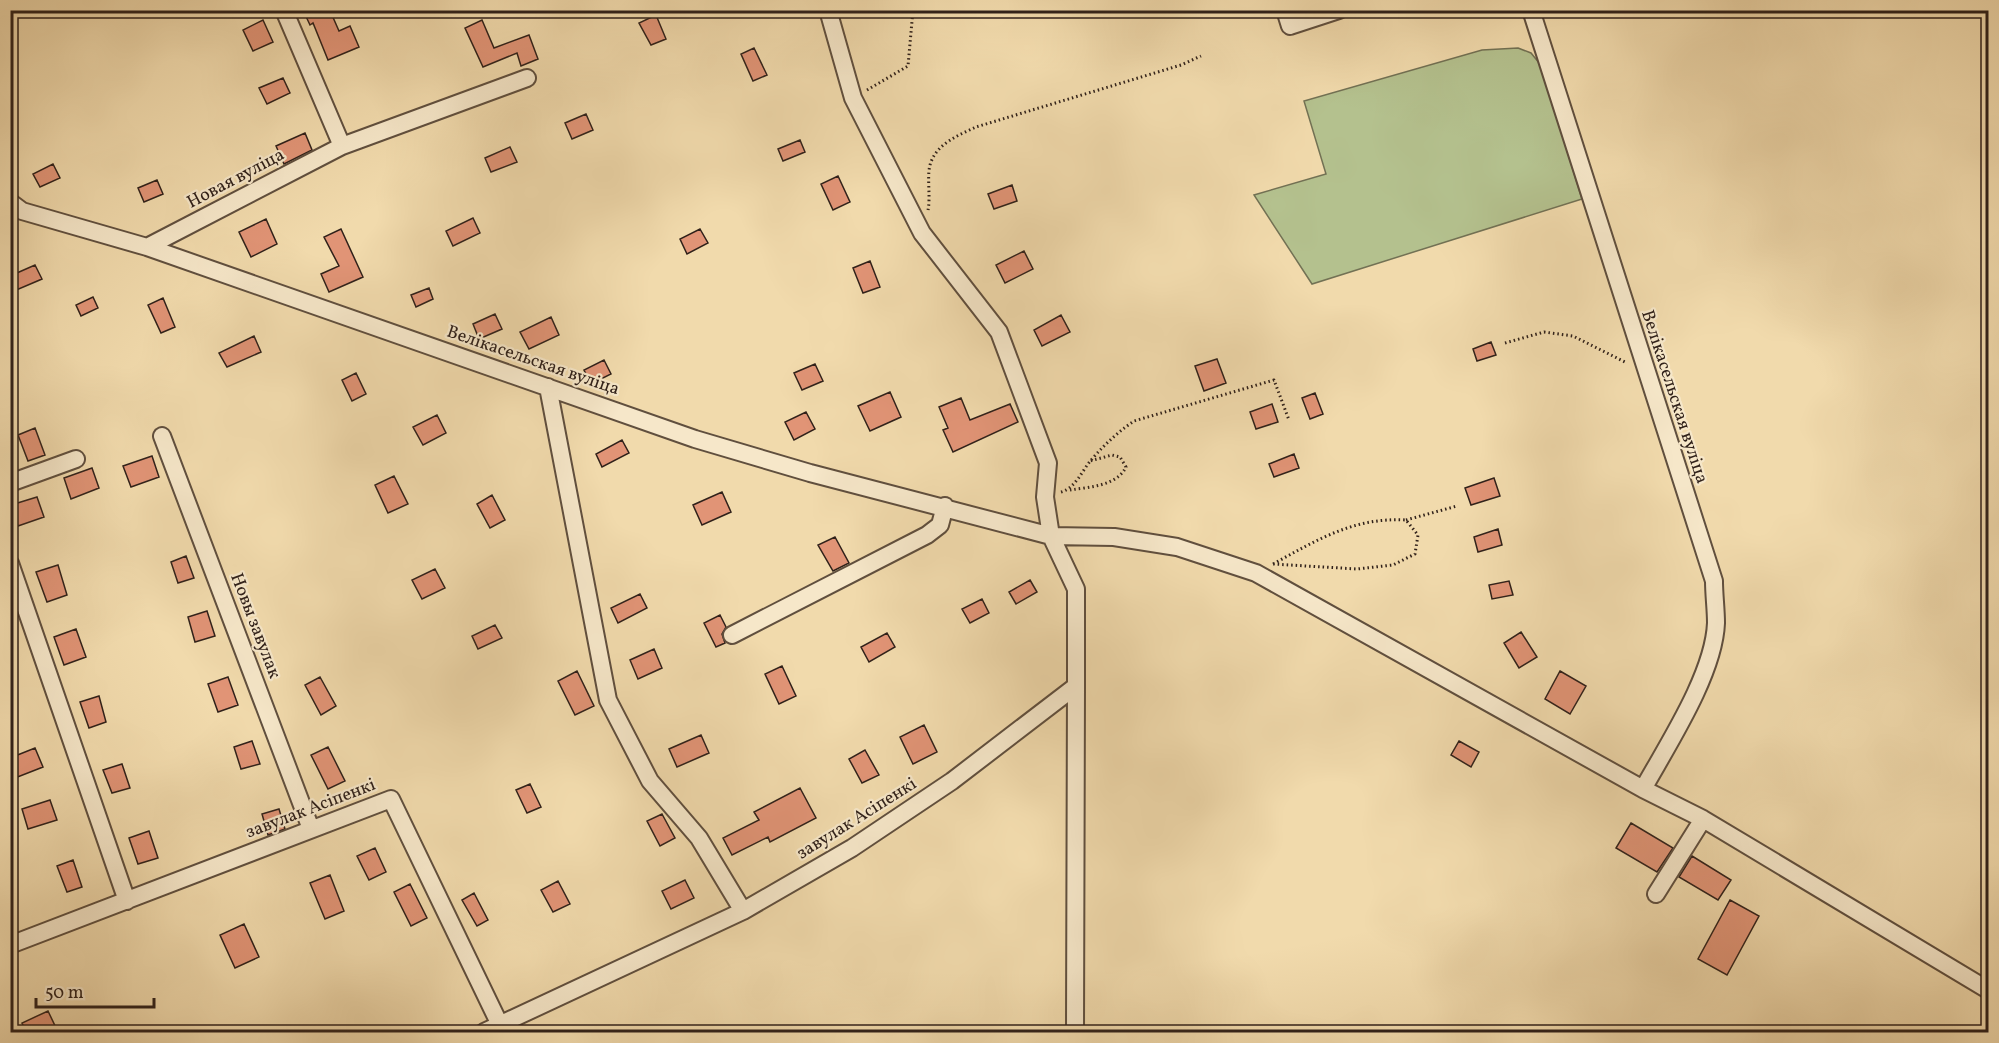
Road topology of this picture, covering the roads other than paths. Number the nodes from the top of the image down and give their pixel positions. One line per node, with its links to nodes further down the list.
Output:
1 (284, 10): 7 (street)
2 (828, 10): 15 (street)
3 (1285, 10): 4 (street)
4 (1339, 10)
5 (1531, 10): 19 (street, Велікасельская вуліца)
6 (527, 78): 7 (street, Новая вуліца)
7 (342, 146): 9 (street, Новая вуліца)
8 (10, 202): 9 (street, Велікасельская вуліца)
9 (147, 247): 10 (street, Велікасельская вуліца)
10 (548, 387): 14 (street, Велікасельская вуліца); 24 (street)
11 (162, 436): 21 (street, Новы завулак)
12 (76, 459): 13 (street)
13 (10, 483)
14 (945, 506): 15 (street, Велікасельская вуліца); 17 (street)
15 (1051, 536): 18 (street); 19 (street, Велікасельская вуліца)
16 (10, 563): 23 (street)
17 (732, 635)
18 (1076, 686): 24 (street, завулак Асіпенкі); 29 (street)
19 (1643, 789): 20 (street, Велікасельская вуліца)
20 (1703, 819): 22 (street); 26 (street, Велікасельская вуліца)
21 (311, 829): 23 (street, завулак Асіпенкі); 27 (street, завулак Асіпенкі)
22 (1656, 894)
23 (127, 901): 25 (street, завулак Асіпенкі)
24 (743, 911): 27 (street, завулак Асіпенкі)
25 (10, 945)
26 (1989, 990)
27 (500, 1025): 28 (street, завулак Асіпенкі)
28 (484, 1032)
29 (1075, 1032)

